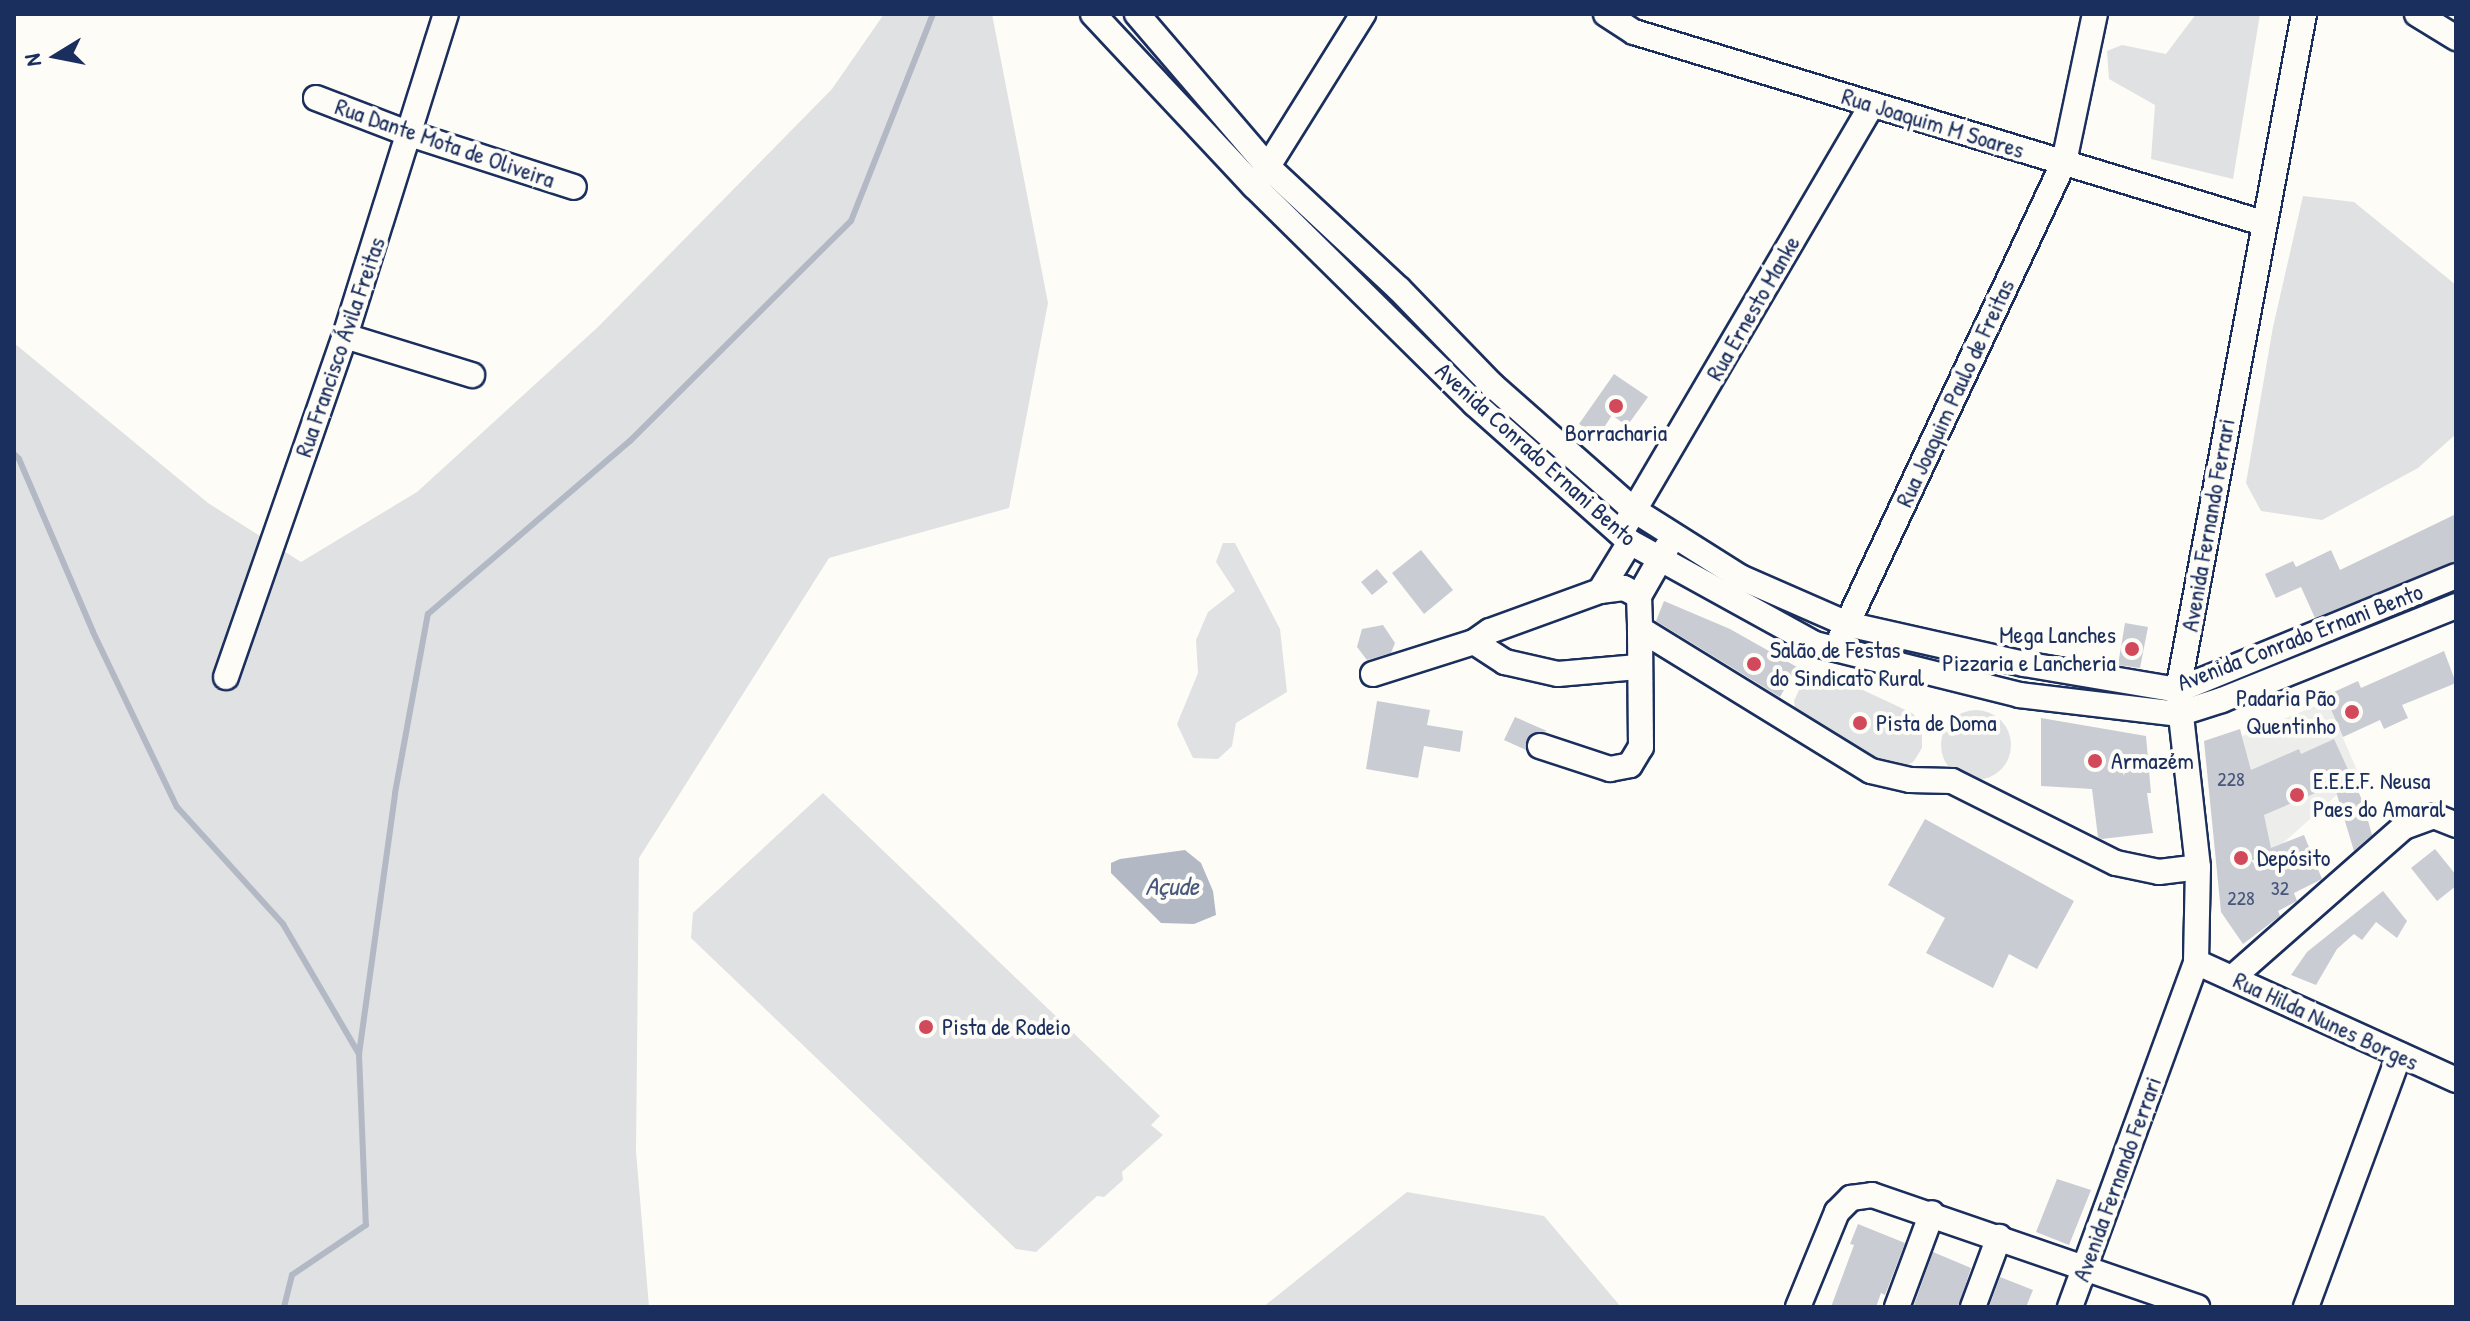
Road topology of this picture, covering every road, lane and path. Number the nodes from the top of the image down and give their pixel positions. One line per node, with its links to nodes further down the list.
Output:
1 (446, 14): 12 (street, Rua Francisco Ávila Freitas)
2 (1093, 14): 15 (street, Avenida Conrado Ernani Bento)
3 (1137, 14): 14 (street, Avenida Conrado Ernani Bento)
4 (1363, 14): 14 (street)
5 (1606, 14): 11 (street, Rua Joaquim M Soares)
6 (2095, 14): 13 (street, Rua Joaquim Paulo de Freitas)
7 (2304, 14): 17 (street, Avenida Fernando Ferrari)
8 (2417, 14): 9 (street)
9 (2456, 38)
10 (316, 98): 12 (street, Rua Dante Mota de Oliveira)
11 (1872, 105): 13 (street, Rua Joaquim M Soares); 22 (street, Rua Ernesto Manke)
12 (410, 134): 16 (street, Rua Dante Mota de Oliveira); 18 (street, Rua Francisco Ávila Freitas)
13 (2064, 162): 17 (street, Rua Joaquim M Soares); 30 (street, Rua Joaquim Paulo de Freitas)
14 (1268, 167): 15 (street); 20 (street, Avenida Conrado Ernani Bento)
15 (1254, 186): 21 (street, Avenida Conrado Ernani Bento)
16 (574, 187)
17 (2263, 223): 39 (street, Avenida Fernando Ferrari)
18 (345, 336): 19 (street); 37 (street, Rua Francisco Ávila Freitas)
19 (472, 375)
20 (1492, 385): 21 (street); 22 (street, Avenida Conrado Ernani Bento)
21 (1475, 404): 24 (street, Avenida Conrado Ernani Bento)
22 (1634, 510): 23 (street, Avenida Conrado Ernani Bento); 24 (street, Rua Ernesto Manke)
23 (1674, 536): 25 (street); 30 (street, Avenida Conrado Ernani Bento)
24 (1625, 538): 25 (street, Avenida Conrado Ernani Bento); 27 (street, Rua Ernesto Manke)
25 (1660, 558): 28 (street); 33 (street, Avenida Conrado Ernani Bento)
26 (2456, 576): 39 (street, Avenida Conrado Ernani Bento)
27 (1600, 591): 28 (street); 32 (street)
28 (1639, 596): 31 (street)
29 (2456, 606): 39 (street, Avenida Conrado Ernani Bento)
30 (1847, 624): 33 (street, Rua Joaquim Paulo de Freitas); 34 (street, Avenida Conrado Ernani Bento)
31 (1640, 629): 35 (street); 42 (street)
32 (1474, 642): 35 (street); 36 (street)
33 (1835, 650): 38 (street, Avenida Conrado Ernani Bento)
34 (2024, 664): 38 (street); 39 (street, Avenida Conrado Ernani Bento)
35 (1638, 667): 40 (street)
36 (1373, 674)
37 (226, 677)
38 (2019, 695): 39 (street, Avenida Conrado Ernani Bento)
39 (2178, 702): 42 (street, Avenida Fernando Ferrari)
40 (1540, 746)
41 (2456, 825): 44 (street)
42 (2198, 867): 43 (street, Avenida Fernando Ferrari)
43 (2196, 962): 44 (street, Rua Hilda Nunes Borges); 49 (street, Avenida Fernando Ferrari)
44 (2232, 978): 45 (street, Rua Hilda Nunes Borges)
45 (2399, 1055): 46 (street, Rua Hilda Nunes Borges); 55 (street)
46 (2456, 1080)
47 (1932, 1213): 48 (street); 50 (street); 51 (street)
48 (1999, 1237): 49 (street); 52 (street)
49 (2085, 1267): 53 (street, Avenida Fernando Ferrari); 54 (street)
50 (1798, 1307)
51 (1897, 1307)
52 (1973, 1307)
53 (2070, 1307)
54 (2197, 1307)
55 (2306, 1307)

